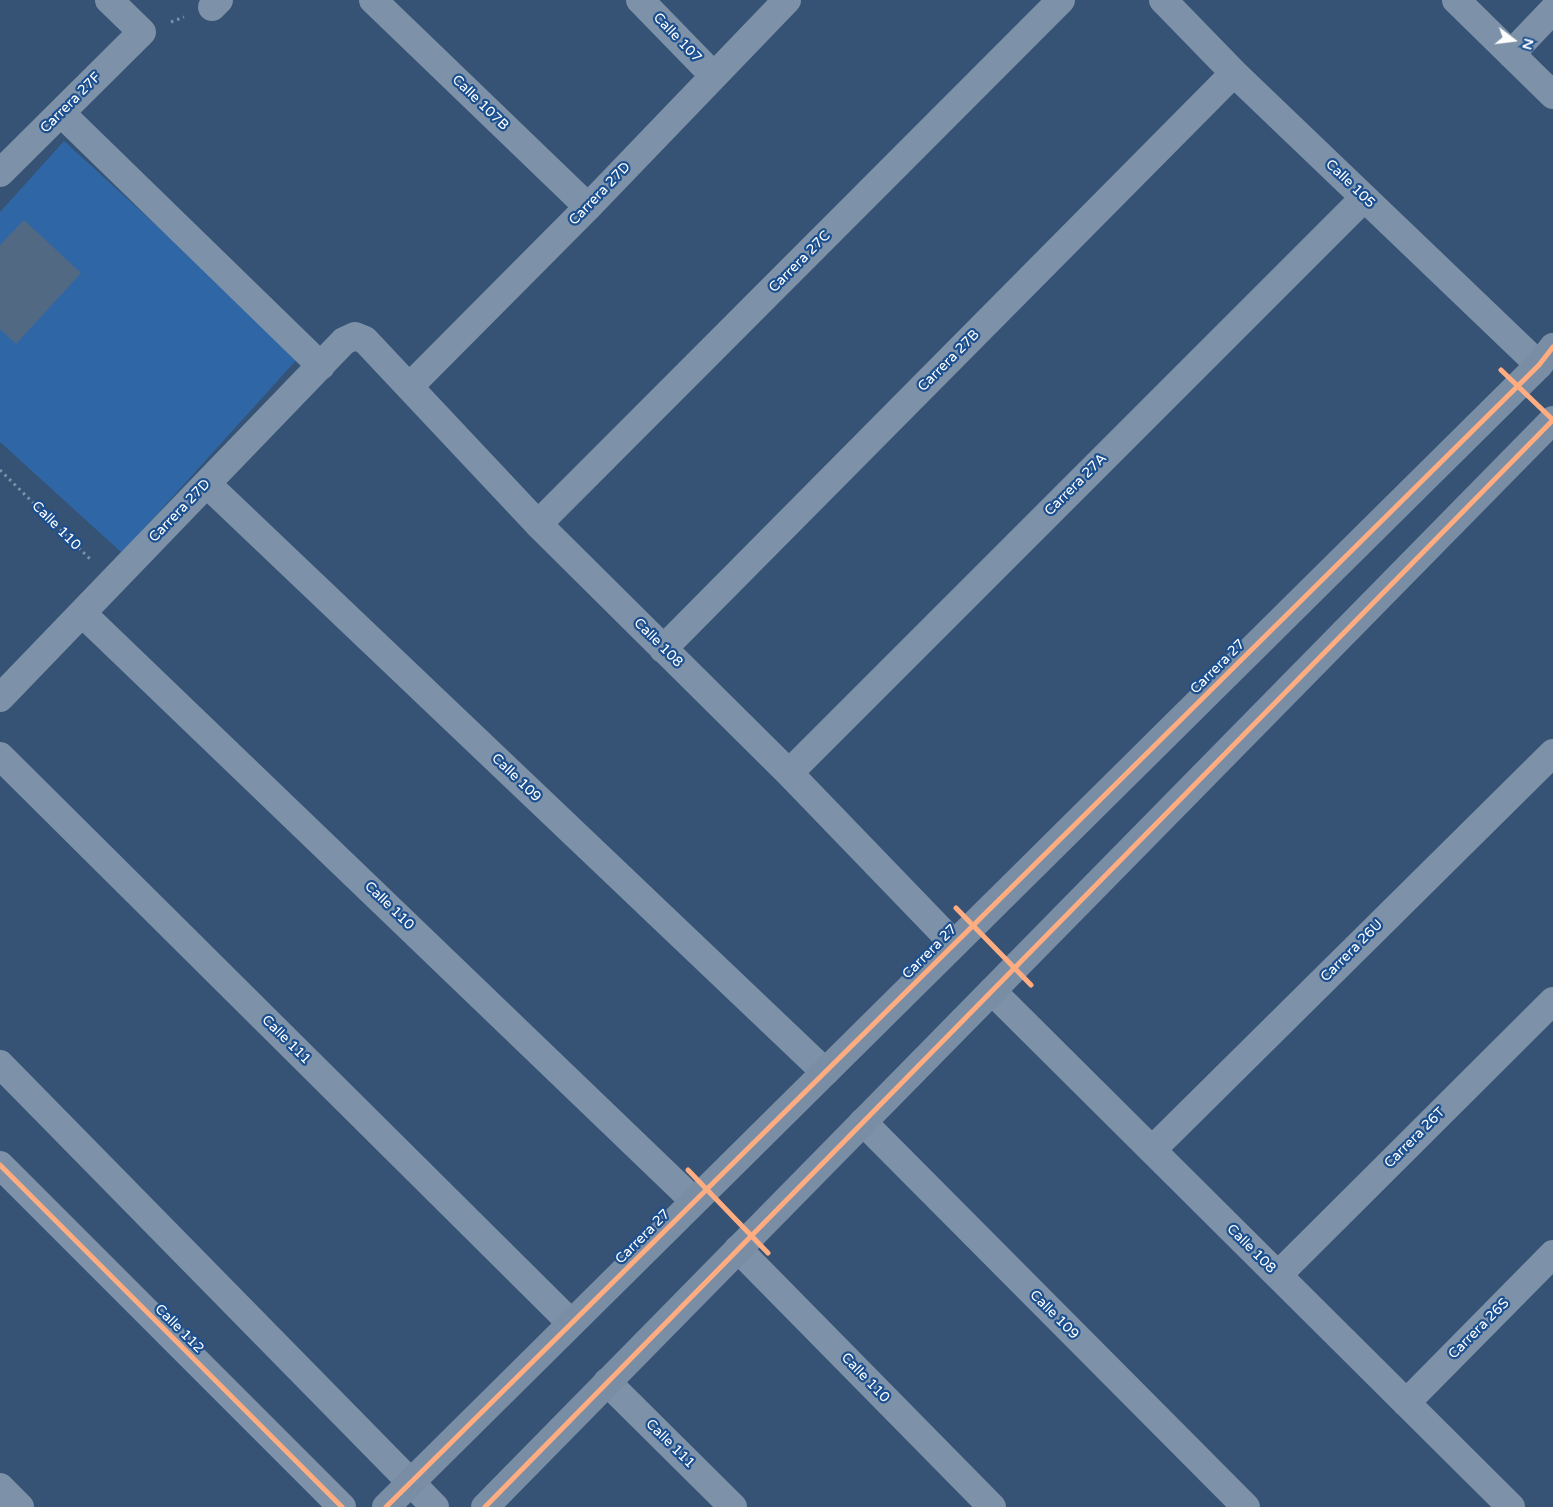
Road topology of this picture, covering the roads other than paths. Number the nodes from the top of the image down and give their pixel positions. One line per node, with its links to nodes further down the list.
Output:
1 (109, 0): 13 (street, Carrera 27F)
2 (373, 0): 16 (street, Calle 107B)
3 (640, 0): 11 (street, Calle 107)
4 (787, 0): 11 (street, Carrera 27D)
5 (1061, 0): 23 (street, Carrera 27C)
6 (1163, 0): 10 (street, Calle 105)
7 (1456, 0): 9 (street)
8 (1553, 10): 9 (street)
9 (1511, 54): 12 (street)
10 (1234, 73): 15 (street, Calle 105); 25 (street, Carrera 27B)
11 (714, 76): 16 (street, Carrera 27D)
12 (1553, 95)
13 (61, 113): 14 (street, Carrera 27F); 19 (street)
14 (0, 173)
15 (1364, 198): 18 (street, Calle 105); 29 (street, Carrera 27A)
16 (588, 206): 20 (street, Carrera 27D)
17 (365, 340): 19 (street, Carrera 27D); 20 (street, Calle 108)
18 (1546, 356): 30 (main road, Carrera 27)
19 (321, 366): 22 (street, Carrera 27D)
20 (410, 386): 23 (street, Calle 108)
21 (1553, 420): 31 (main road)
22 (207, 484): 24 (street, Carrera 27D); 34 (street, Calle 109)
23 (538, 524): 25 (street, Calle 108)
24 (82, 613): 26 (street, Carrera 27D); 38 (street, Calle 110)
25 (663, 648): 29 (street, Calle 108)
26 (0, 698)
27 (1553, 753): 36 (street, Carrera 26U)
28 (0, 756): 42 (street, Calle 111)
29 (789, 773): 30 (street, Calle 108)
30 (954, 944): 34 (main road, Carrera 27)
31 (992, 991): 35 (main road); 36 (street, Calle 108)
32 (1553, 1001): 41 (street, Carrera 26T)
33 (0, 1064): 45 (street)
34 (824, 1072): 38 (main road, Carrera 27)
35 (863, 1122): 39 (main road); 54 (street, Calle 109)
36 (1152, 1150): 41 (street, Calle 108)
37 (0, 1166): 48 (street, Calle 112)
38 (694, 1201): 42 (main road, Carrera 27)
39 (738, 1249): 43 (main road); 53 (street, Calle 110)
40 (1553, 1254): 44 (street, Carrera 26S)
41 (1278, 1275): 44 (street, Calle 108)
42 (571, 1323): 45 (main road, Carrera 27)
43 (607, 1382): 51 (main road); 52 (street, Calle 111)
44 (1406, 1403): 55 (street, Calle 108)
45 (411, 1482): 49 (main road, Carrera 27); 50 (street)
46 (0, 1487): 47 (street)
47 (20, 1507)
48 (342, 1507)
49 (386, 1507)
50 (436, 1507)
51 (485, 1507)
52 (733, 1507)
53 (992, 1507)
54 (1246, 1507)
55 (1511, 1507)

